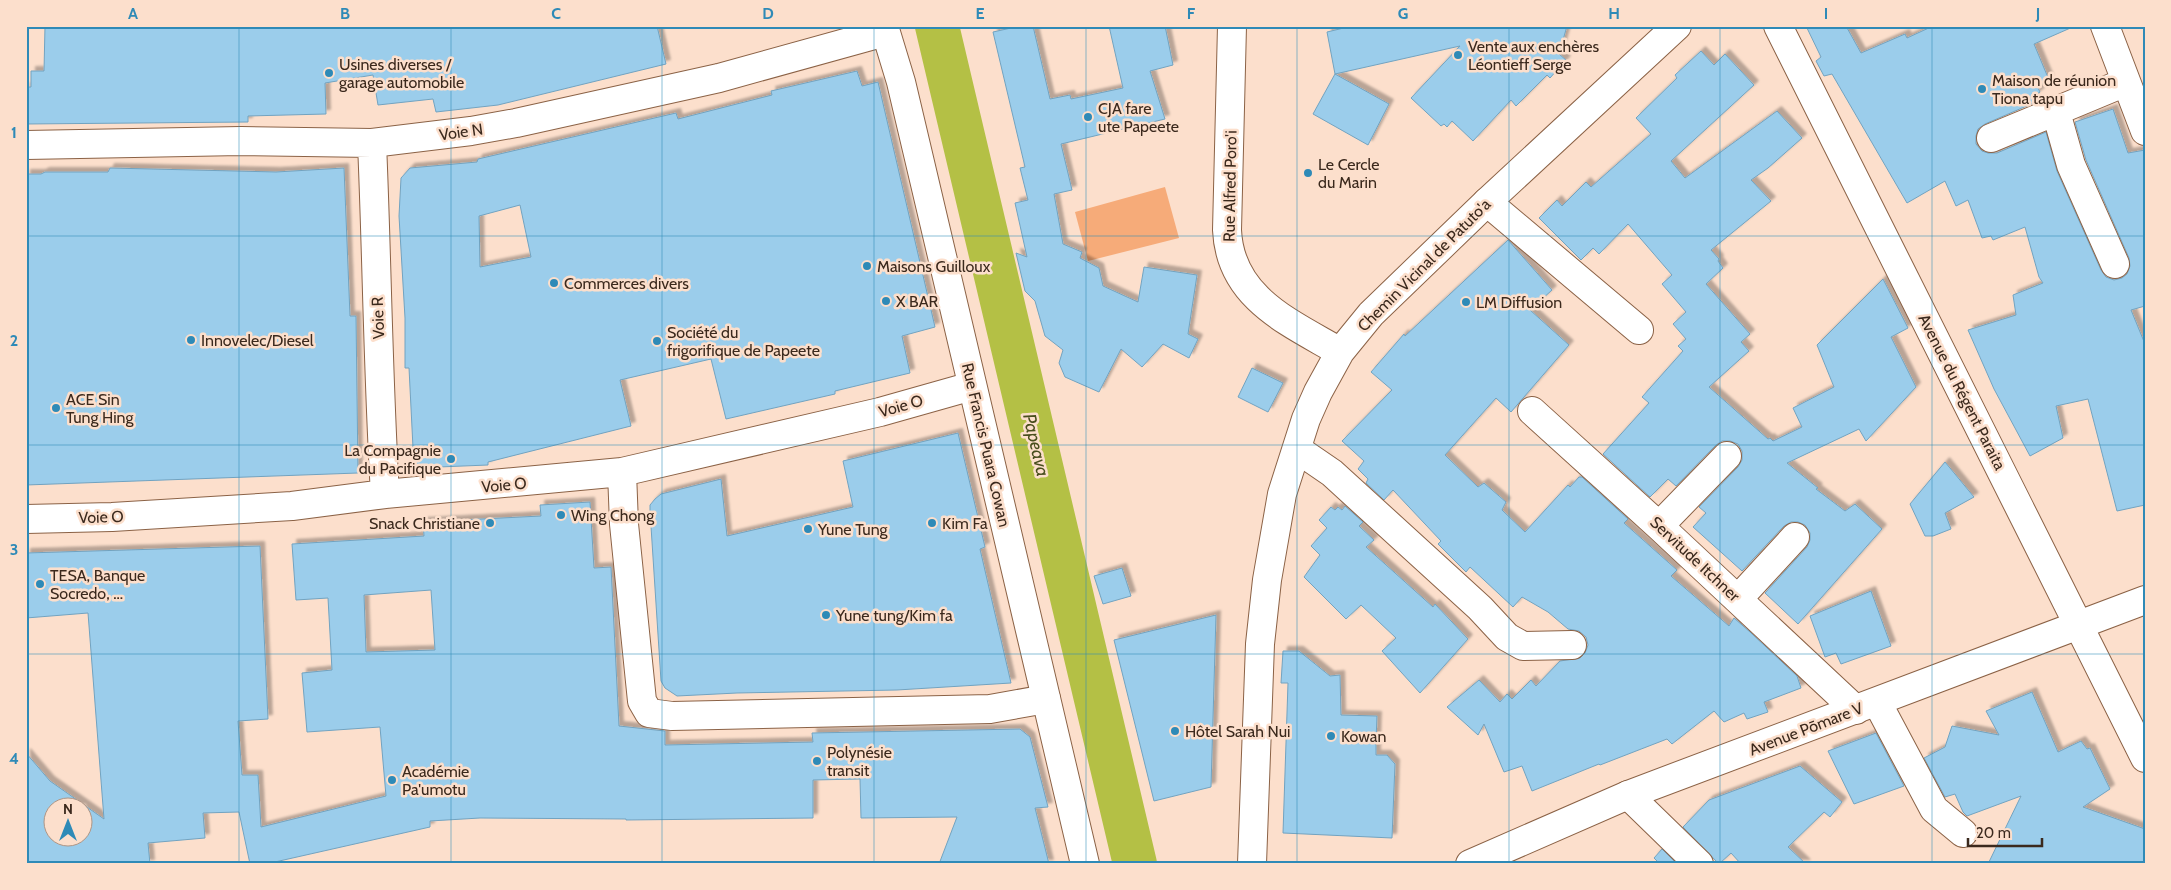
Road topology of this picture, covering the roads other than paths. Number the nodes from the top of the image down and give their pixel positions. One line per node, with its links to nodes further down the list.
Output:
1 (1232, 26): 15 (street, Rue Alfred Poro'i)
2 (1677, 26): 12 (street, Chemin Vicinal de Patuto'a)
3 (1778, 26): 27 (street, Avenue du Régent Paraita)
4 (2105, 26): 6 (street)
5 (884, 29): 10 (street, Voie N); 16 (street, Rue Francis Puara Cowan)
6 (2126, 82): 7 (street); 8 (street)
7 (2056, 112): 9 (street); 13 (street)
8 (2145, 130)
9 (1991, 138)
10 (372, 143): 11 (street, Voie N); 21 (street, Voie R)
11 (26, 144)
12 (1487, 202): 14 (street); 15 (street, Chemin Vicinal de Patuto'a)
13 (2115, 264)
14 (1640, 330)
15 (1340, 352): 18 (street, Chemin Vicinal de Patuto'a)
16 (972, 386): 20 (street, Voie O); 29 (street, Rue Francis Puara Cowan)
17 (1532, 411): 23 (street, Servitude Itchner)
18 (1297, 449): 28 (street); 36 (street, Chemin Vicinal de Patuto'a)
19 (1727, 456): 23 (street)
20 (622, 472): 21 (street, Voie O); 29 (street)
21 (385, 494): 22 (street, Voie O)
22 (26, 519)
23 (1659, 526): 25 (street, Servitude Itchner)
24 (1794, 537): 25 (street)
25 (1738, 598): 30 (street, Servitude Itchner)
26 (2145, 600): 27 (street, Avenue Pōmare V)
27 (2078, 625): 30 (street, Avenue Pōmare V); 31 (street, Avenue du Régent Paraita)
28 (1572, 644)
29 (1046, 699): 35 (street, Rue Francis Puara Cowan)
30 (1866, 706): 32 (street, Avenue Pōmare V); 33 (street, Servitude Itchner)
31 (2145, 758)
32 (1628, 795): 34 (street, Avenue Pōmare V); 37 (street)
33 (1963, 833)
34 (1479, 862)
35 (1085, 864)
36 (1252, 864)
37 (1699, 864)

